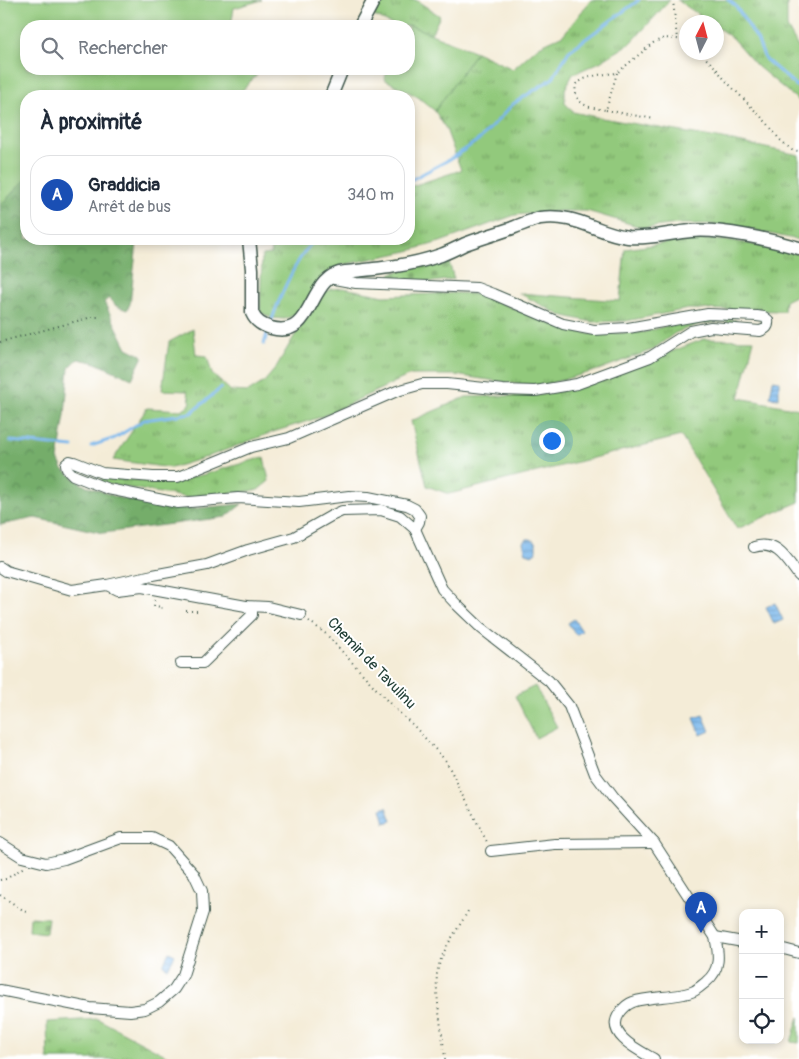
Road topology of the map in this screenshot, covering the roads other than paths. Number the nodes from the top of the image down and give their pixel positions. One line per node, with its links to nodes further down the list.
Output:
1 (374, 0): 2 (main road)
2 (363, 20)
3 (340, 75): 4 (main road)
4 (333, 90)
5 (250, 245): 7 (main road)
6 (799, 248): 7 (main road)
7 (328, 278): 8 (street)
8 (415, 528): 12 (street); 17 (street)
9 (754, 547): 11 (street)
10 (0, 567): 12 (street)
11 (799, 576)
12 (108, 585): 13 (street)
13 (246, 606): 14 (street); 15 (street)
14 (301, 615)
15 (181, 664)
16 (0, 843): 23 (street)
17 (654, 843): 18 (street); 19 (street)
18 (491, 851)
19 (715, 937): 20 (street); 24 (street)
20 (739, 941)
21 (784, 949): 22 (street)
22 (799, 952)
23 (0, 990)
24 (654, 1059)

